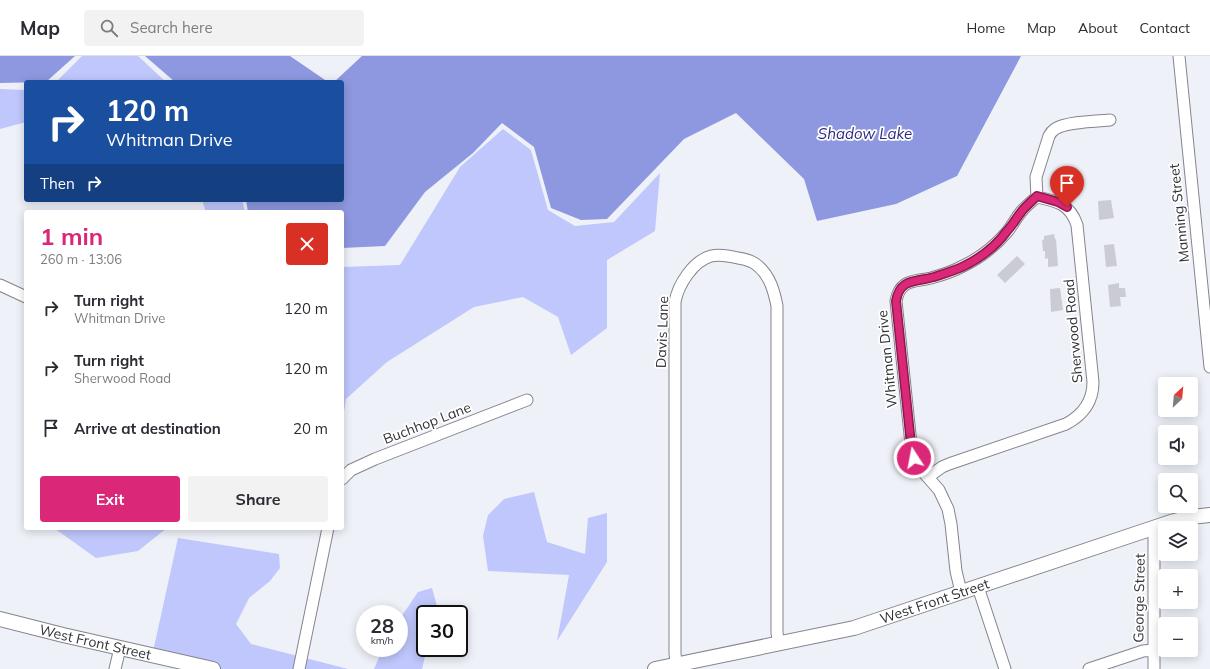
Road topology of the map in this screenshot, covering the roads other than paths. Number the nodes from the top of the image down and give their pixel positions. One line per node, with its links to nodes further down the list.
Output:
1 (1179, 56): 5 (street, Manning Street)
2 (1110, 120): 3 (street)
3 (1037, 196): 10 (street, Whitman Drive); 10 (street, Sherwood Road)
4 (0, 285): 6 (street)
5 (1206, 293): 7 (street, Manning Street)
6 (24, 296)
7 (1210, 367)
8 (527, 400): 9 (street, Buchhop Lane)
9 (344, 477)
10 (928, 477): 15 (street, Whitman Drive)
11 (1210, 515): 12 (street, West Front Street)
12 (1154, 528): 14 (street, West Front Street); 19 (street, George Street)
13 (328, 530): 24 (street)
14 (978, 587): 15 (street, West Front Street); 26 (street)
15 (961, 592): 17 (street, West Front Street)
16 (0, 619): 18 (street, West Front Street)
17 (779, 644): 20 (street, Davis Lane); 21 (street, West Front Street)
18 (120, 648): 22 (street); 23 (street, West Front Street)
19 (1153, 650): 27 (street); 28 (street, George Street)
20 (676, 664): 21 (street, West Front Street); 25 (street, West Front Street)
21 (701, 665)
22 (115, 669)
23 (213, 669)
24 (299, 669)
25 (655, 669)
26 (1005, 669)
27 (1089, 669)
28 (1154, 669)

